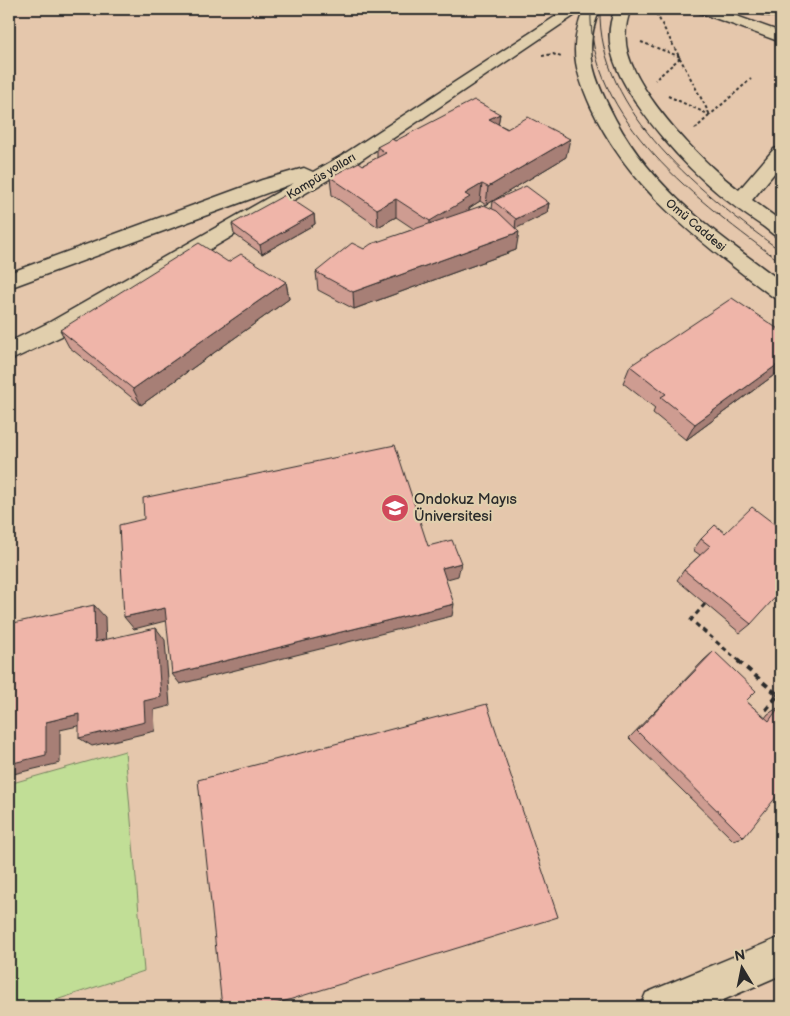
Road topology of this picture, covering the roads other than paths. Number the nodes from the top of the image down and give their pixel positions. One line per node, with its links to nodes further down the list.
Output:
1 (577, 9): 6 (street, Kampüs yolları)
2 (592, 9): 7 (street, Omü Caddesi)
3 (623, 9): 10 (street)
4 (703, 9): 5 (street)
5 (781, 37)
6 (520, 46): 7 (street); 9 (street, Kampüs yolları)
7 (584, 73): 13 (street, Omü Caddesi)
8 (781, 153): 10 (street)
9 (348, 160): 12 (street); 14 (street, Kampüs yolları)
10 (740, 201): 11 (street)
11 (781, 230)
12 (9, 281)
13 (781, 292)
14 (9, 352)
15 (781, 956): 16 (street)
16 (660, 1007)

